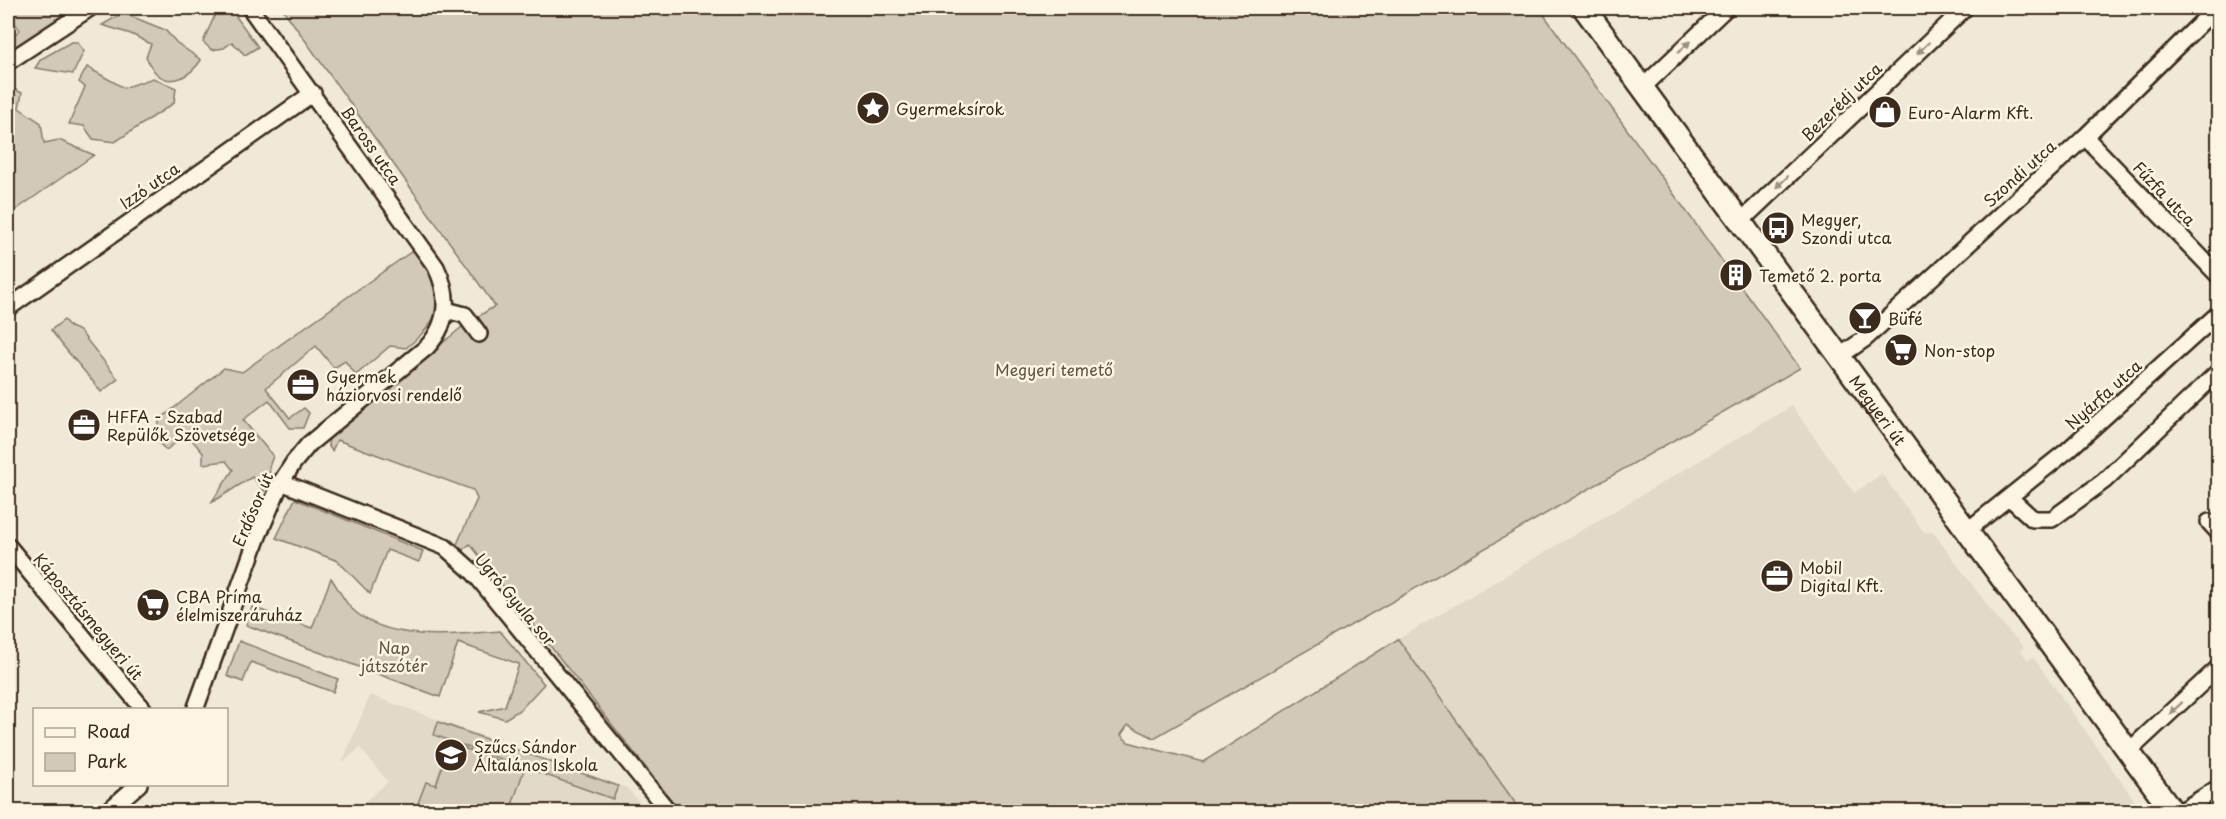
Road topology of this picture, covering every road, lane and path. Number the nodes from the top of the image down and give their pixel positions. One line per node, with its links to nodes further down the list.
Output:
1 (90, 8): 7 (street)
2 (250, 8): 9 (street, Baross utca)
3 (1584, 8): 8 (main road, Megyeri út)
4 (1726, 8): 8 (street, one-way to 4)
5 (1965, 8): 11 (street, Bezerédj utca, one-way to 11)
6 (2216, 8): 10 (street, Szondi utca)
7 (8, 62)
8 (1643, 87): 11 (main road, Megyeri út)
9 (312, 93): 13 (street, Izzó utca); 14 (street, Baross utca)
10 (2085, 137): 12 (street, Fűzfa utca); 17 (street, Szondi utca)
11 (1741, 221): 17 (main road, Megyeri út)
12 (2218, 275)
13 (8, 308)
14 (446, 310): 16 (street); 19 (street, Erdősor út)
15 (2218, 314): 20 (street, Nyárfa utca)
16 (479, 334)
17 (1840, 356): 21 (main road, Megyeri út)
18 (2218, 372): 20 (street)
19 (281, 482): 25 (street, Erdősor út); 30 (street, Ugró Gyula sor)
20 (2010, 498): 21 (street, Nyárfa utca)
21 (1968, 530): 26 (main road, Megyeri út)
22 (8, 546): 24 (street, Káposztásmegyeri út)
23 (2218, 668): 26 (street, one-way to 26)
24 (142, 708)
25 (196, 708)
26 (2129, 751): 31 (main road, Megyeri út)
27 (137, 786): 29 (street)
28 (2218, 788): 32 (street)
29 (108, 812)
30 (669, 812)
31 (2173, 812)
32 (2180, 812)

